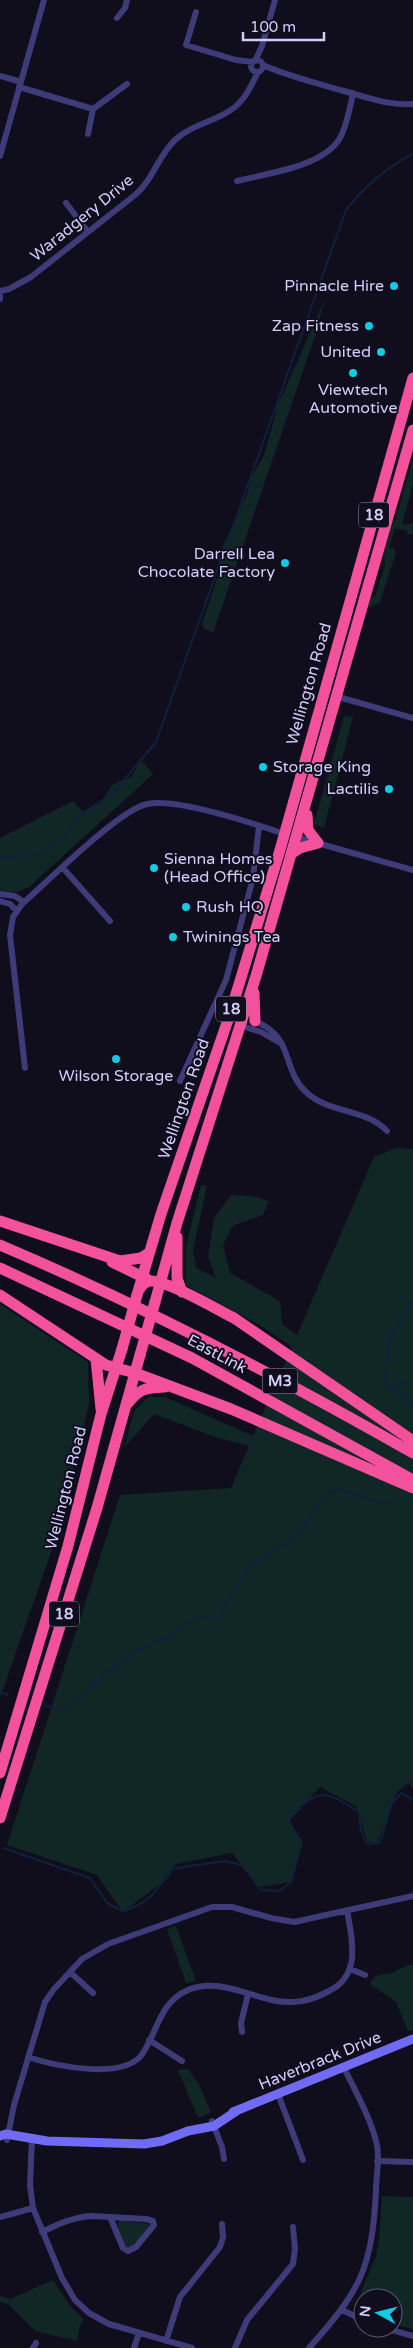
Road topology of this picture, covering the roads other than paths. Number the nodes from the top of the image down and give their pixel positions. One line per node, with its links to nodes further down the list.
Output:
1 (44, 0): 9 (street)
2 (127, 0): 5 (street)
3 (275, 0): 6 (street, Waradgery Drive)
4 (196, 12): 6 (street)
5 (117, 18)
6 (257, 66): 10 (street); 17 (street, Waradgery Drive)
7 (0, 76): 9 (street)
8 (127, 84): 12 (street)
9 (20, 85): 12 (street); 14 (street)
10 (353, 93): 11 (street); 15 (street)
11 (412, 104)
12 (93, 109): 13 (street)
13 (88, 134)
14 (0, 156)
15 (237, 180)
16 (66, 203): 17 (street)
17 (88, 232): 18 (street, Waradgery Drive)
18 (0, 295)
19 (413, 378): 20 (highway, Wellington Road / 18)
20 (411, 390): 21 (highway, Wellington Road / 18)
21 (400, 423): 22 (highway); 23 (highway, Wellington Road / 18)
22 (413, 428): 24 (highway, Wellington Road / 18)
23 (323, 693): 24 (street); 28 (highway, Wellington Road / 18)
24 (337, 697): 25 (street); 26 (highway, Wellington Road / 18)
25 (413, 718)
26 (307, 801): 29 (highway, Wellington Road / 18); 30 (highway)
27 (259, 826): 28 (street); 32 (street); 45 (street)
28 (284, 834): 29 (highway); 40 (highway, Wellington Road / 18)
29 (296, 837): 30 (street); 31 (highway, Wellington Road / 18)
30 (318, 844): 31 (highway); 33 (street)
31 (292, 854): 39 (highway, Wellington Road / 18)
32 (63, 868): 36 (street); 38 (street)
33 (413, 870)
34 (0, 894): 36 (street)
35 (0, 901): 37 (street)
36 (24, 902): 37 (street)
37 (16, 910): 44 (street)
38 (110, 921)
39 (256, 976): 41 (highway); 42 (highway, Wellington Road / 18)
40 (229, 1018): 42 (highway); 50 (highway, Wellington Road / 18)
41 (255, 1021): 42 (street); 43 (street)
42 (242, 1022): 43 (street); 48 (highway, Wellington Road / 18)
43 (282, 1044): 46 (street)
44 (25, 1068)
45 (180, 1081)
46 (387, 1131)
47 (0, 1221): 51 (highway)
48 (177, 1223): 53 (highway, Wellington Road / 18); 54 (highway)
49 (0, 1245): 62 (highway, EastLink / M3)
50 (149, 1253): 51 (highway); 53 (highway, Wellington Road / 18)
51 (102, 1256): 53 (highway)
52 (0, 1268): 63 (highway, EastLink / M3)
53 (151, 1279): 54 (highway); 57 (highway, Wellington Road / 18, bridge); 57 (highway, bridge)
54 (182, 1292): 61 (highway)
55 (0, 1295): 56 (highway)
56 (96, 1359): 57 (highway); 60 (highway)
57 (130, 1365): 58 (highway); 59 (highway, Wellington Road / 18); 60 (highway, Wellington Road / 18)
58 (172, 1386): 59 (highway); 64 (highway)
59 (126, 1406): 66 (highway, Wellington Road / 18)
60 (101, 1414): 65 (highway, Wellington Road / 18)
61 (413, 1440)
62 (413, 1453)
63 (413, 1480)
64 (413, 1488)
65 (46, 1620): 66 (highway); 67 (highway, Wellington Road / 18)
66 (60, 1624): 68 (highway, Wellington Road / 18)
67 (2, 1767)
68 (0, 1816)
69 (413, 1896): 70 (street)
70 (347, 1910): 71 (street); 72 (street)
71 (350, 1968): 73 (street); 75 (street)
72 (70, 1972): 74 (street); 79 (street)
73 (365, 1975)
74 (93, 1993)
75 (248, 1994): 76 (street); 78 (street)
76 (242, 2032)
77 (413, 2039): 81 (street, Haverbrack Drive)
78 (149, 2040): 79 (street); 80 (street)
79 (28, 2058): 84 (street)
80 (182, 2061)
81 (344, 2068): 82 (street, Haverbrack Drive); 88 (street)
82 (278, 2094): 83 (street, Haverbrack Drive); 87 (street)
83 (213, 2124): 85 (street, Haverbrack Drive); 86 (street)
84 (4, 2137): 85 (street, Haverbrack Drive)
85 (32, 2141): 90 (street)
86 (224, 2159)
87 (303, 2160)
88 (377, 2160): 89 (street); 96 (street)
89 (413, 2162)
90 (33, 2208): 91 (street); 95 (street)
91 (0, 2216)
92 (110, 2217): 92 (street); 95 (street)
93 (222, 2224): 99 (street)
94 (293, 2227): 102 (street)
95 (42, 2232): 98 (street)
96 (343, 2308): 97 (street); 103 (street)
97 (353, 2314)
98 (139, 2333): 99 (street); 100 (street)
99 (166, 2341): 101 (street)
100 (134, 2348)
101 (192, 2348)
102 (235, 2348)
103 (309, 2348)

